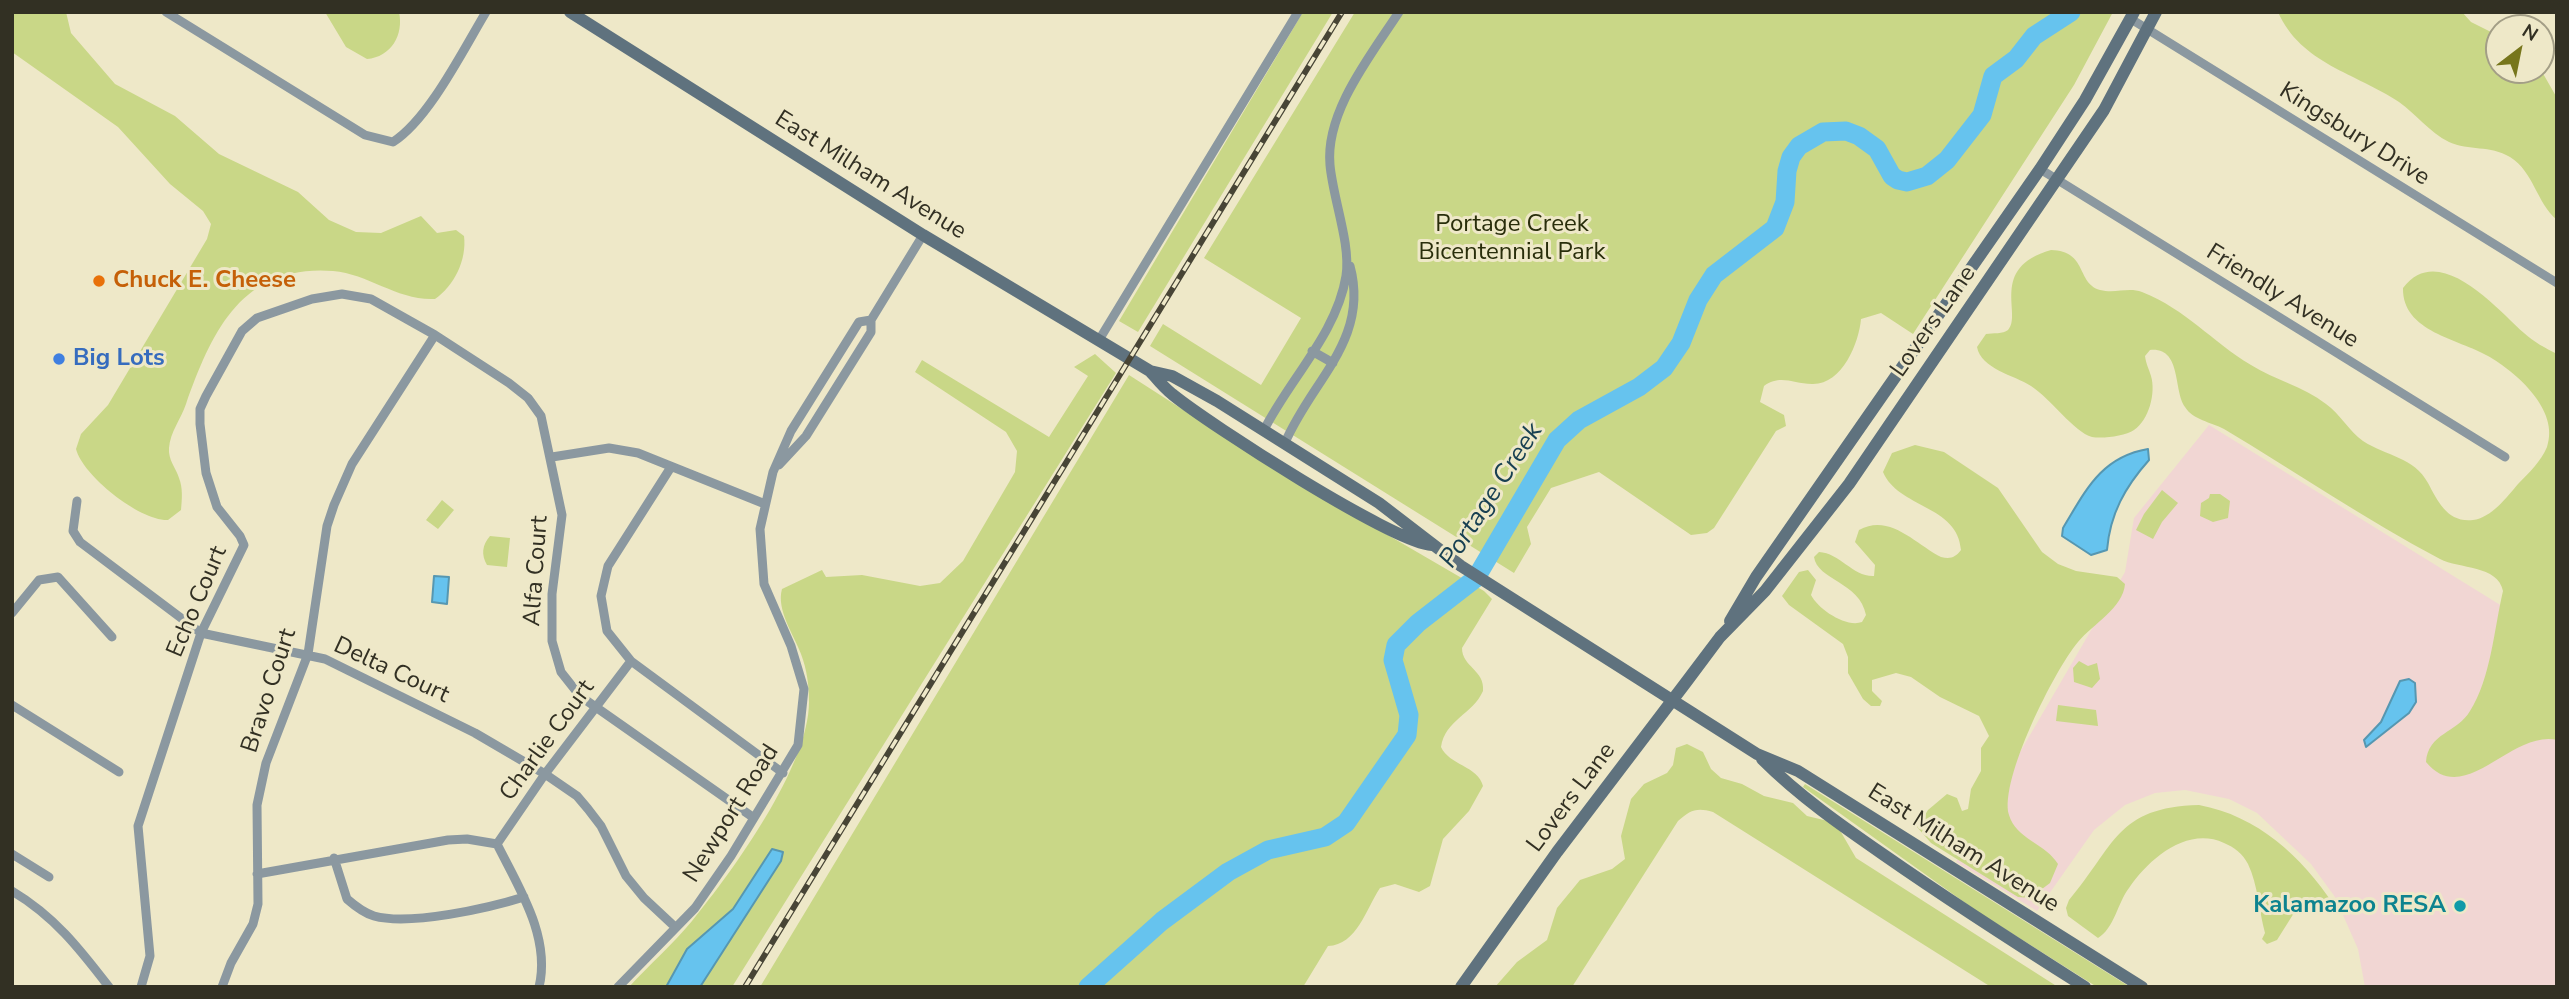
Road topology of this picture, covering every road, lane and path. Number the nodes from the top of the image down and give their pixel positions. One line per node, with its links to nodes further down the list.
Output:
1 (166, 12): 2 (street)
2 (486, 12)
3 (1298, 12): 16 (street)
4 (1399, 12): 12 (street)
5 (2156, 12): 8 (street, Lovers Lane)
6 (575, 14): 11 (street, East Milham Avenue)
7 (2133, 16): 8 (street, Kingsbury Drive); 9 (street, Lovers Lane)
8 (2147, 30): 10 (street, Lovers Lane); 13 (street, Kingsbury Drive)
9 (2039, 169): 10 (street, Friendly Avenue); 32 (street, Lovers Lane)
10 (2057, 180): 23 (street, Friendly Avenue); 32 (street, Lovers Lane)
11 (923, 234): 14 (street, Newport Road); 16 (street, East Milham Avenue)
12 (1343, 241): 17 (street); 18 (street)
13 (2557, 283)
14 (871, 320): 25 (street, Newport Road); 25 (street, Newport Road)
15 (435, 335): 22 (street, Alfa Court); 30 (street, Echo Court); 33 (street, Bravo Court)
16 (1099, 340): 19 (street, East Milham Avenue)
17 (1312, 351): 18 (street); 20 (street)
18 (1333, 363): 21 (street)
19 (1150, 372): 20 (street, East Milham Avenue); 28 (street, East Milham Avenue)
20 (1264, 430): 21 (street, East Milham Avenue)
21 (1285, 443): 28 (street, East Milham Avenue)
22 (552, 457): 24 (street); 37 (street, Alfa Court)
23 (2505, 457)
24 (671, 467): 27 (street); 34 (street)
25 (774, 472): 27 (street, Newport Road)
26 (77, 501): 30 (street, Delta Court)
27 (765, 504): 40 (street, Newport Road)
28 (1432, 545): 35 (street, East Milham Avenue)
29 (12, 613): 31 (street)
30 (201, 633): 33 (street, Delta Court); 52 (street, Echo Court)
31 (112, 638)
32 (1720, 638): 35 (street, Lovers Lane)
33 (308, 654): 41 (street, Delta Court); 46 (street, Bravo Court)
34 (631, 661): 37 (street, Charlie Court); 40 (street)
35 (1673, 698): 38 (street, East Milham Avenue); 56 (street, Lovers Lane)
36 (12, 705): 39 (street)
37 (597, 706): 41 (street, Charlie Court); 42 (street, Alfa Court)
38 (1757, 754): 57 (street, East Milham Avenue); 58 (street, East Milham Avenue)
39 (119, 772)
40 (783, 773): 42 (street, Newport Road)
41 (545, 774): 43 (street, Charlie Court); 50 (street, Delta Court)
42 (754, 818): 50 (street, Newport Road)
43 (497, 844): 45 (street); 49 (street)
44 (12, 854): 47 (street)
45 (334, 858): 46 (street); 49 (street)
46 (257, 874): 53 (street, Bravo Court)
47 (49, 877)
48 (12, 891): 51 (street)
49 (524, 897): 54 (street)
50 (674, 926): 55 (street, Newport Road)
51 (109, 987)
52 (141, 987)
53 (222, 987)
54 (539, 987)
55 (618, 987)
56 (1461, 987)
57 (2085, 987)
58 (2142, 987)

